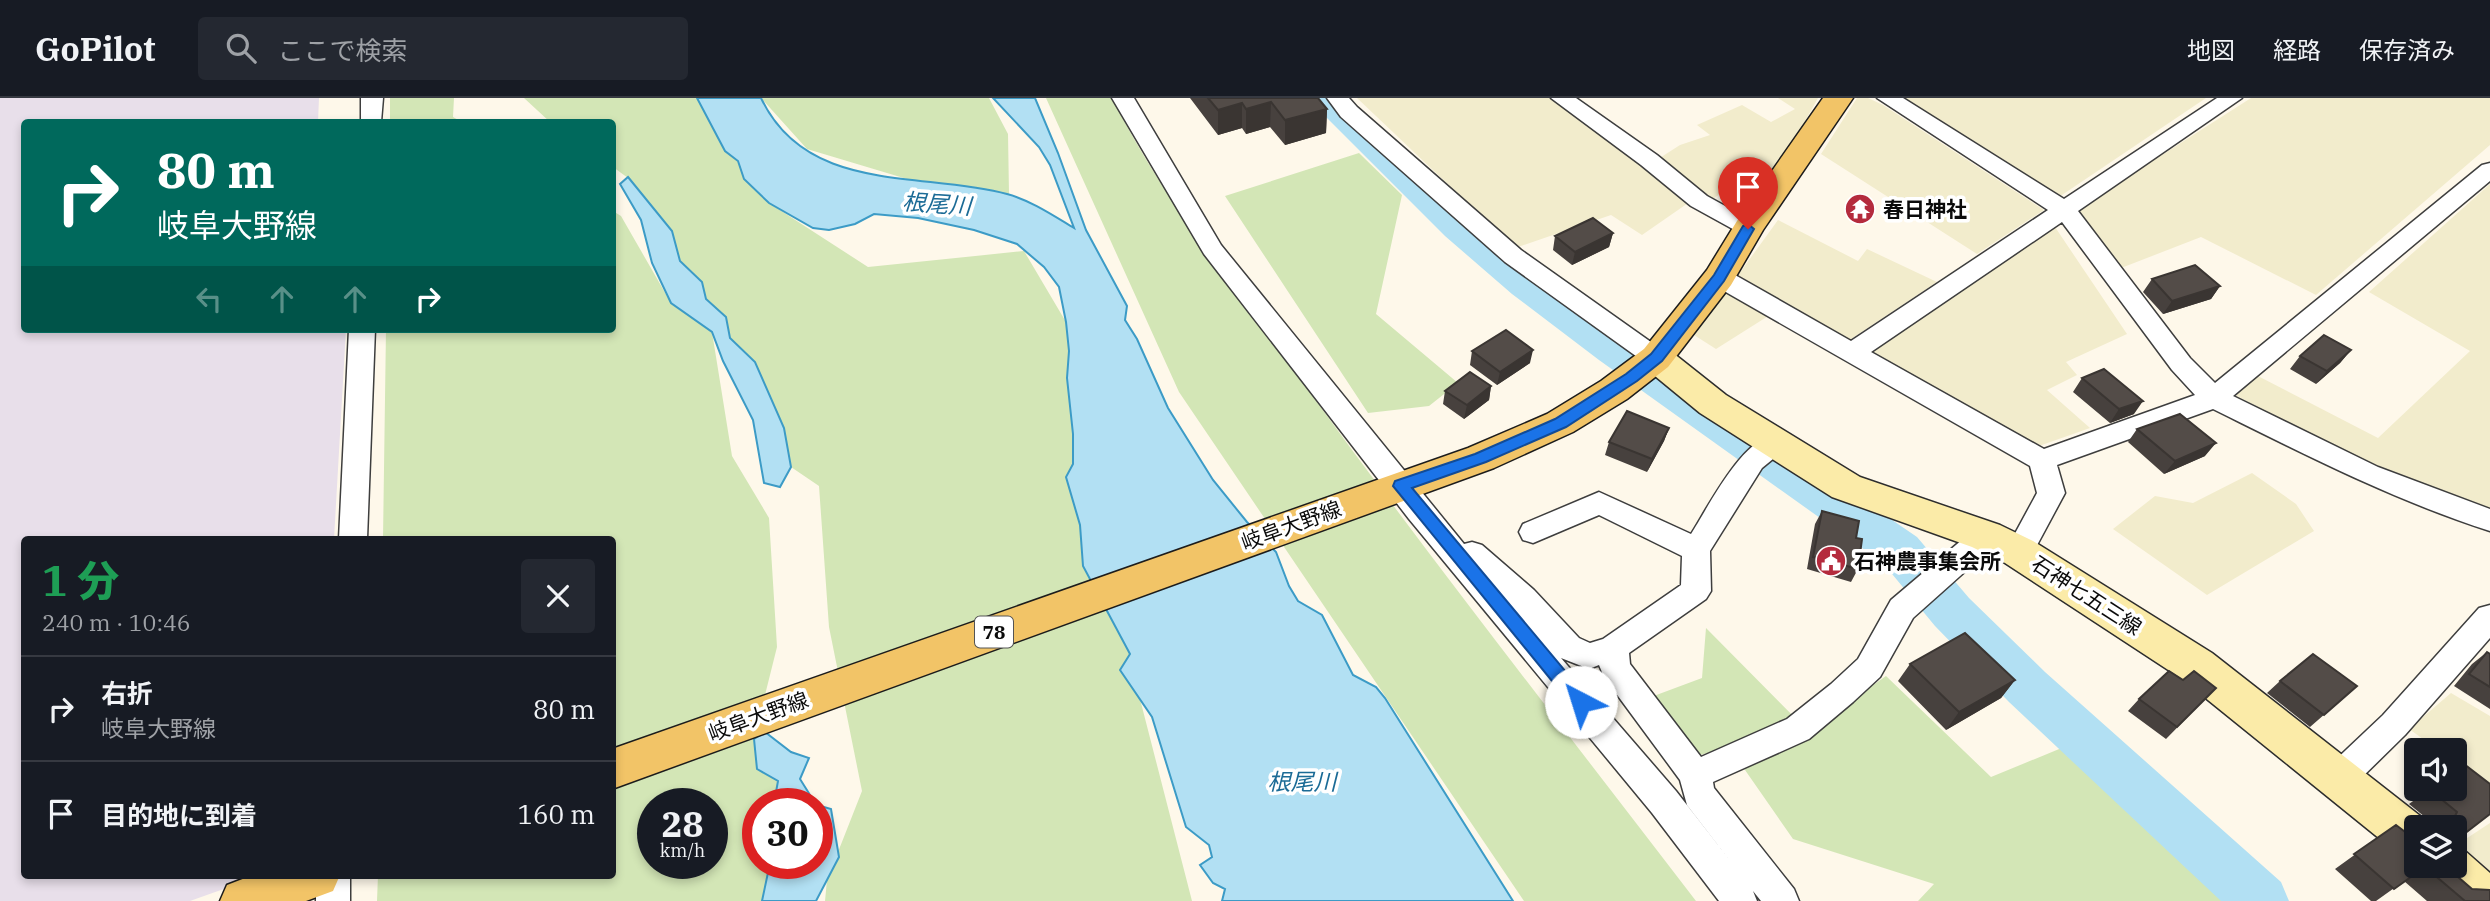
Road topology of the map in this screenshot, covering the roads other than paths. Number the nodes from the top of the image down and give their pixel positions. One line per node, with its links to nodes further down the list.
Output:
1 (372, 98): 8 (street)
2 (1123, 98): 19 (street)
3 (1338, 98): 15 (street)
4 (1562, 98): 11 (street)
5 (1838, 98): 11 (main road, 岐阜大野線 / 78)
6 (1888, 98): 10 (street)
7 (2231, 98): 10 (street)
8 (371, 119)
9 (2490, 170): 16 (street)
10 (2065, 210): 14 (street); 16 (street)
11 (1748, 229): 12 (main road, 岐阜大野線 / 78)
12 (1719, 277): 14 (street); 15 (main road, 岐阜大野線 / 78)
13 (362, 333): 22 (street)
14 (1851, 353): 18 (street)
15 (1646, 366): 17 (main road, 石神七五三線); 19 (main road, 岐阜大野線 / 78)
16 (2214, 398): 18 (street); 20 (street)
17 (1765, 451): 24 (main road, 石神七五三線); 25 (street)
18 (2042, 460): 24 (street)
19 (1388, 490): 23 (street); 28 (main road, 岐阜大野線 / 78)
20 (2490, 520)
21 (1533, 532): 25 (street)
22 (353, 536)
23 (1447, 543): 27 (street); 37 (street)
24 (2003, 544): 29 (street); 30 (main road, 石神七五三線)
25 (1696, 550): 27 (street)
26 (2489, 620): 30 (street)
27 (1613, 648): 29 (street)
28 (616, 768)
29 (1695, 775): 38 (street)
30 (2340, 777): 31 (main road, 石神七五三線)
31 (2404, 830)
32 (2461, 878): 39 (main road)
33 (305, 879): 35 (main road)
34 (333, 879): 36 (street)
35 (244, 901)
36 (333, 901)
37 (1740, 901)
38 (1782, 901)
39 (2487, 901)

